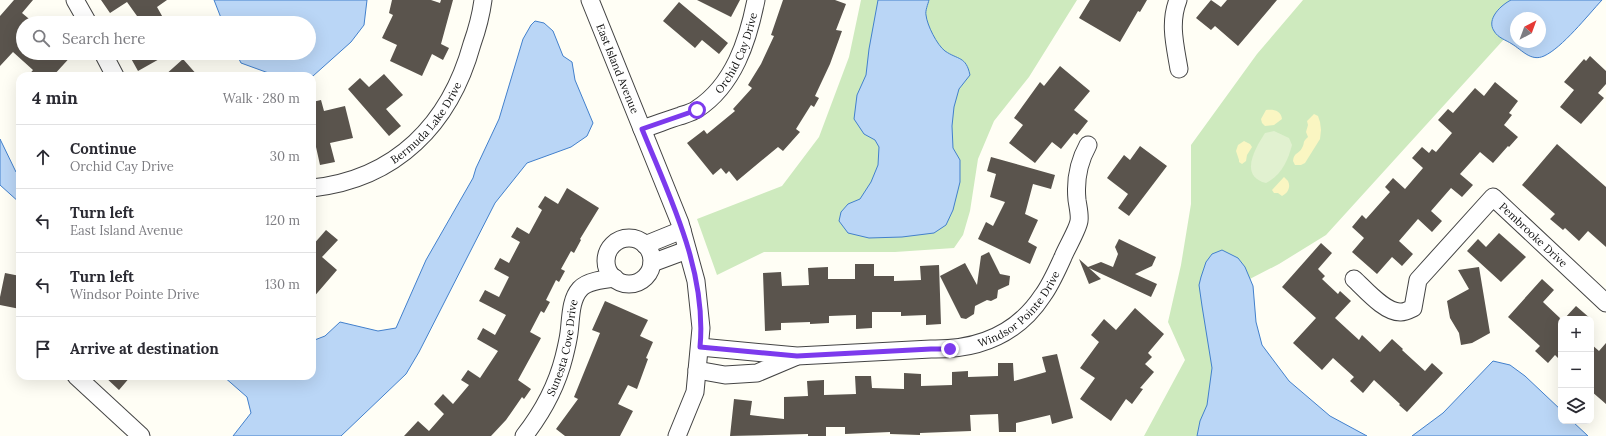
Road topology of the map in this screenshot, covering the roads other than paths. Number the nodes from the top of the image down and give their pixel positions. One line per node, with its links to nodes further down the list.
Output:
1 (75, 0): 6 (street)
2 (483, 0): 12 (street, Bermuda Lake Drive)
3 (590, 0): 10 (street, East Island Avenue)
4 (756, 0): 10 (street, Orchid Cay Drive)
5 (1178, 0): 8 (street)
6 (84, 16)
7 (107, 60): 9 (street)
8 (1179, 69)
9 (113, 72)
10 (642, 129): 13 (street, East Island Avenue)
11 (1088, 145): 23 (street, Windsor Pointe Drive)
12 (316, 187)
13 (682, 230): 14 (street); 15 (street, East Island Avenue)
14 (645, 245): 16 (street); 17 (street)
15 (687, 250): 17 (street); 22 (street, East Island Avenue)
16 (607, 255): 18 (street); 20 (street)
17 (652, 263): 18 (street)
18 (615, 278): 20 (street, Sunesta Cove Drive)
19 (1354, 279): 21 (street, Pembrooke Drive)
20 (581, 288): 27 (street, Sunesta Cove Drive)
21 (1606, 303)
22 (700, 347): 23 (street, Windsor Pointe Drive); 24 (street, East Island Avenue)
23 (797, 356): 24 (street, Windsor Pointe Drive)
24 (697, 370): 28 (street, East Island Avenue)
25 (80, 380): 26 (street)
26 (141, 436)
27 (524, 436)
28 (677, 436)

